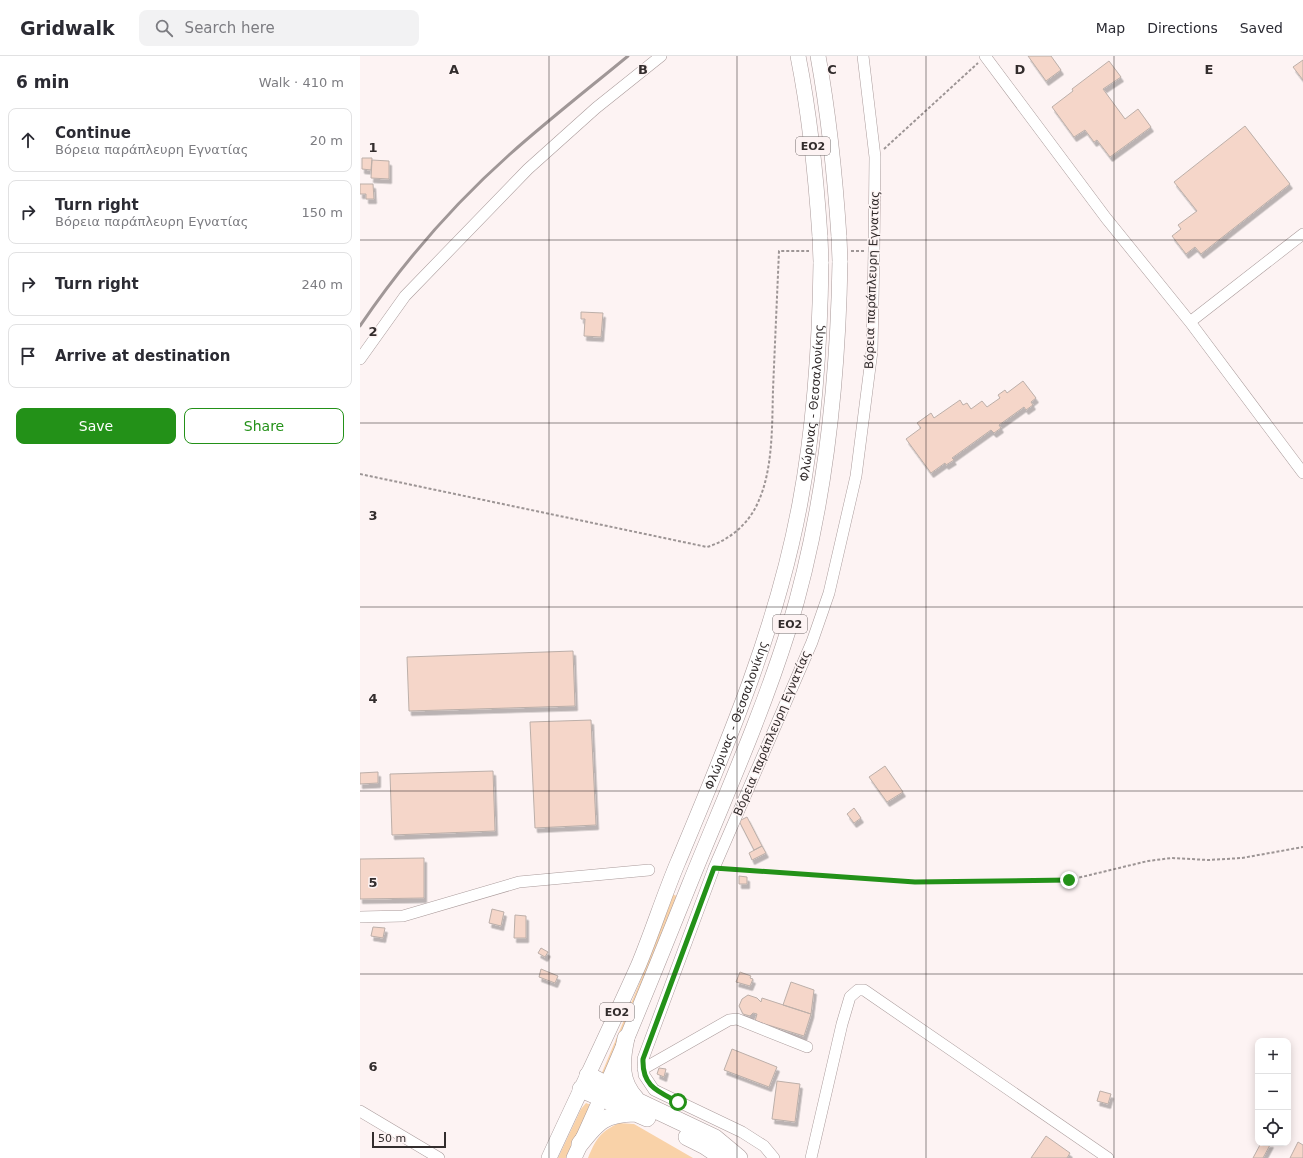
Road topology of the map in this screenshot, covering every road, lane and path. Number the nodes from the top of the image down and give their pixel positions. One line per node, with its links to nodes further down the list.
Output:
1 (661, 56): 10 (street)
2 (798, 56): 20 (main road, Φλώρινας - Θεσσαλονίκης / ΕΟ2, bridge)
3 (818, 56): 17 (main road, Φλώρινας - Θεσσαλονίκης / ΕΟ2, bridge)
4 (863, 56): 6 (street, Βόρεια παράπλευρη Εγνατίας)
5 (986, 56): 6 (path); 9 (street)
6 (875, 157): 14 (street, Βόρεια παράπλευρη Εγνατίας)
7 (1303, 234): 9 (street)
8 (779, 251): 12 (path)
9 (1190, 322): 11 (street)
10 (360, 359)
11 (1303, 473)
12 (360, 474)
13 (1303, 848): 14 (path)
14 (714, 868): 19 (street, Βόρεια παράπλευρη Εγνατίας)
15 (648, 870): 16 (street)
16 (360, 917)
17 (626, 1038): 21 (main road, Φλώρινας - Θεσσαλονίκης / ΕΟ2); 22 (highway)
18 (807, 1046): 19 (street)
19 (643, 1069): 29 (street)
20 (584, 1082): 21 (highway); 26 (main road, Φλώρινας - Θεσσαλονίκης / ΕΟ2)
21 (603, 1091): 22 (highway); 24 (main road, Φλώρινας - Θεσσαλονίκης / ΕΟ2)
22 (638, 1108): 24 (highway); 27 (highway); 28 (highway)
23 (360, 1110): 25 (street)
24 (577, 1151)
25 (439, 1158)
26 (549, 1158)
27 (723, 1158)
28 (739, 1158)
29 (774, 1158)
30 (811, 1158): 31 (street)
31 (1108, 1158)

